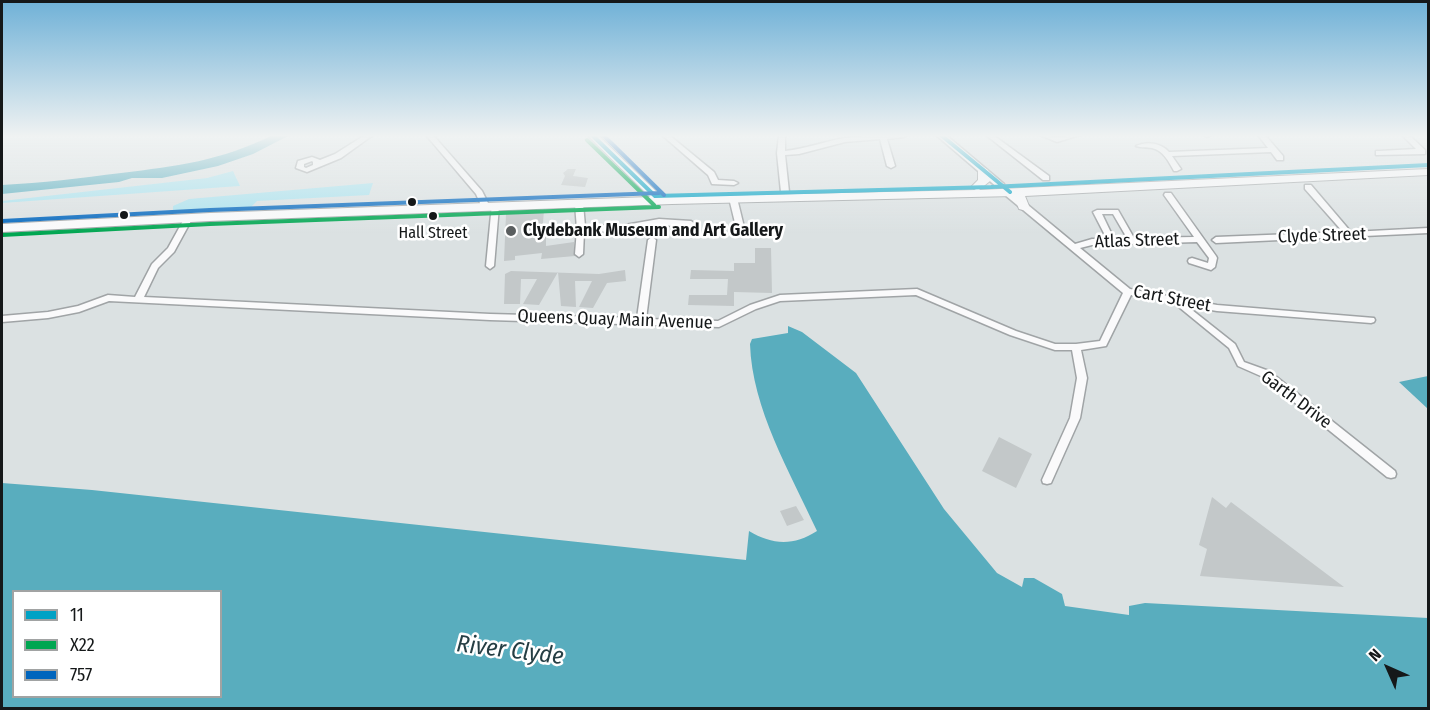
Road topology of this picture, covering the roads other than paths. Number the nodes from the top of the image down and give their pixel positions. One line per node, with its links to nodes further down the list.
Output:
1 (458, 168): 20 (street)
2 (626, 168): 17 (main road)
3 (704, 168): 10 (street)
4 (783, 168): 14 (street)
5 (1033, 168): 9 (street)
6 (1271, 168): 13 (main road)
7 (983, 170): 11 (main road); 13 (street)
8 (1428, 172): 15 (main road)
9 (1046, 178)
10 (734, 183)
11 (977, 187): 13 (main road); 14 (main road)
12 (1308, 187): 28 (street)
13 (1005, 189): 14 (main road); 15 (main road); 21 (street, Cart Street)
14 (785, 190): 17 (main road); 18 (main road)
15 (1021, 192): 21 (main road)
16 (1168, 195): 29 (street)
17 (657, 198): 18 (main road); 19 (main road); 20 (main road)
18 (733, 198): 24 (street)
19 (579, 204): 20 (main road); 26 (street)
20 (487, 205): 22 (main road); 37 (street)
21 (1023, 206): 34 (street, Cart Street)
22 (188, 219): 25 (main road); 39 (street)
23 (691, 224): 26 (street)
24 (740, 227)
25 (2, 228)
26 (582, 229): 35 (street)
27 (1428, 231): 28 (street, Clyde Street)
28 (1350, 235): 31 (street, Clyde Street)
29 (1200, 239): 32 (street, Atlas Street); 36 (street)
30 (652, 240): 43 (street)
31 (1216, 240)
32 (1132, 241): 33 (street, Atlas Street); 33 (street)
33 (1112, 242): 34 (street, Atlas Street)
34 (1075, 247): 38 (street, Cart Street)
35 (579, 254)
36 (1192, 261)
37 (490, 266)
38 (1128, 292): 40 (street, Cart Street); 44 (street, Queens Quay Main Avenue)
39 (138, 300): 41 (street, Queens Quay Main Avenue); 43 (street, Queens Quay Main Avenue)
40 (1176, 302): 42 (street, Cart Street); 45 (street, Garth Drive)
41 (2, 319)
42 (1371, 320)
43 (641, 321): 44 (street, Queens Quay Main Avenue)
44 (1076, 347): 46 (street)
45 (1391, 474)
46 (1047, 480)

